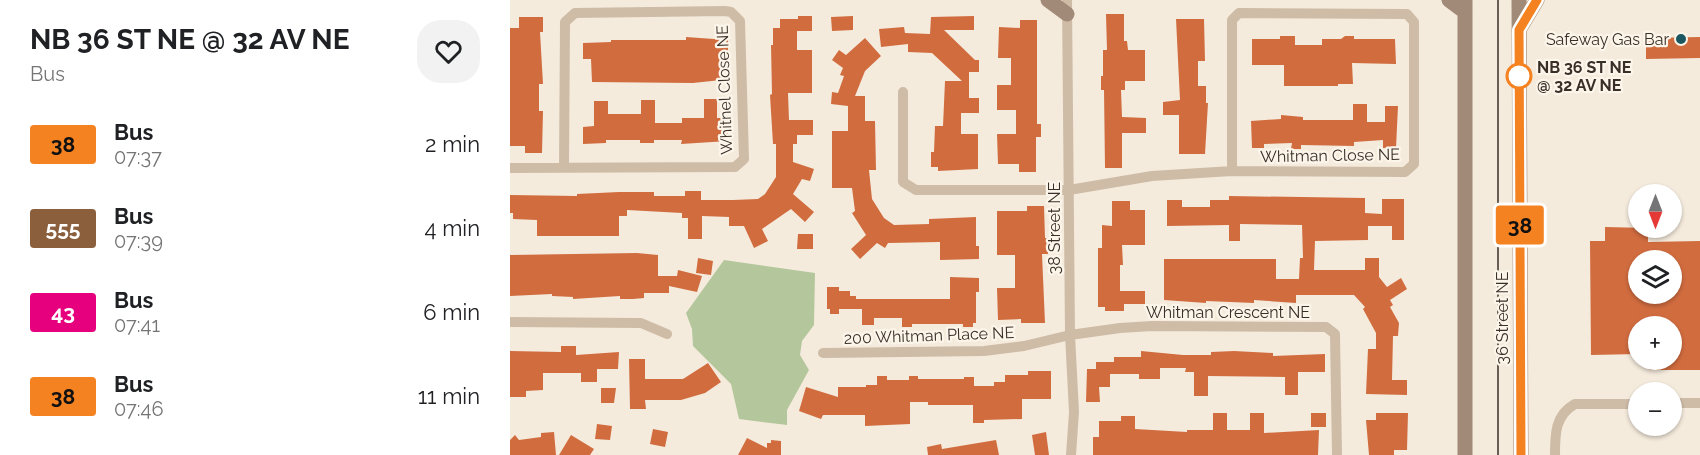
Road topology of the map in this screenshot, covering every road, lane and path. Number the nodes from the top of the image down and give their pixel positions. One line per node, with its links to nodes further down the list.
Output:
1 (1048, 0): 6 (main road)
2 (1449, 0): 5 (main road)
3 (1519, 0): 7 (main road, 36 Street NE)
4 (1537, 0): 7 (main road)
5 (1465, 6): 22 (main road)
6 (1067, 7): 12 (street, 38 Street NE)
7 (1519, 30): 23 (main road, 36 Street NE)
8 (903, 92): 12 (street, Whitman Close NE)
9 (510, 168): 10 (street, Whitnel Close NE)
10 (564, 168): 10 (street, Whitnel Close NE)
11 (1232, 171): 11 (street, Whitman Close NE); 12 (street, Whitman Close NE)
12 (1069, 190): 15 (street, 38 Street NE)
13 (510, 322): 14 (street)
14 (667, 334)
15 (1070, 336): 16 (street, 200 Whitman Place NE); 20 (street, 38 Street NE); 21 (street, Whitman Crescent NE)
16 (823, 353)
17 (1700, 403): 19 (street)
18 (1628, 404): 24 (street)
19 (1682, 404)
20 (1071, 455)
21 (1337, 455)
22 (1465, 455)
23 (1521, 455)
24 (1555, 455)

